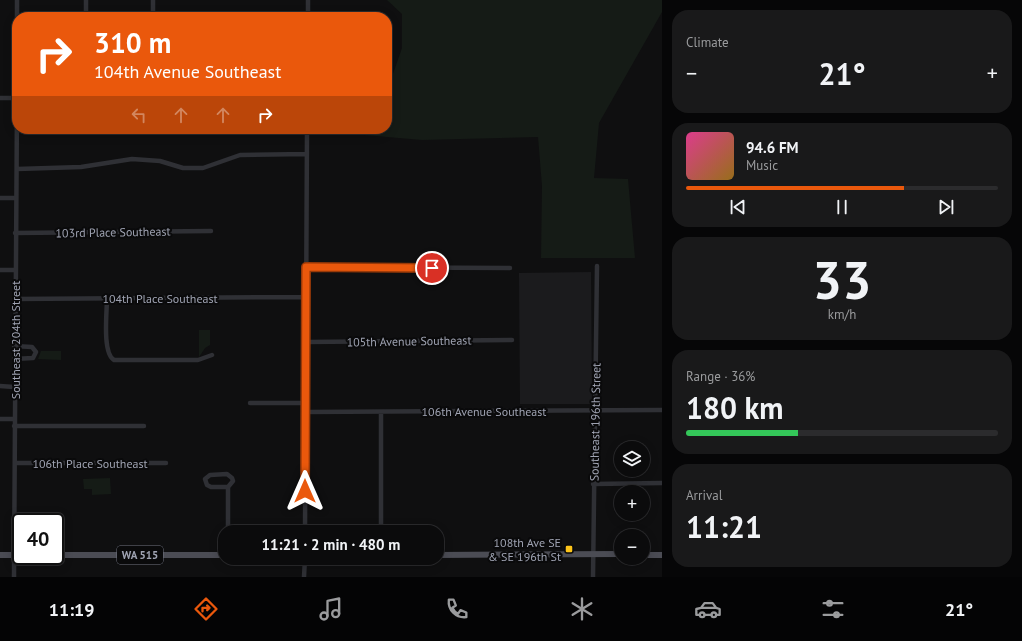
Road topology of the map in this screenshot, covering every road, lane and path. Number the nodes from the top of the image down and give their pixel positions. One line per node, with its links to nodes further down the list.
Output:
1 (17, 0): 5 (street)
2 (86, 0): 6 (street)
3 (154, 0): 7 (street)
4 (308, 0): 8 (street)
5 (17, 12)
6 (86, 12)
7 (153, 12)
8 (308, 12)
9 (0, 98): 10 (street)
10 (12, 98)
11 (17, 134): 14 (street, Southeast 204th Street)
12 (307, 134): 13 (street)
13 (307, 154): 14 (street); 20 (street)
14 (16, 169): 16 (street, Southeast 204th Street)
15 (0, 198): 16 (street)
16 (16, 198): 18 (street, Southeast 204th Street)
17 (211, 231): 18 (street, 103rd Place Southeast)
18 (15, 233): 23 (street, Southeast 204th Street)
19 (597, 266): 36 (street, Southeast 196th Street)
20 (306, 267): 21 (street); 24 (street)
21 (510, 268)
22 (0, 270): 23 (street)
23 (15, 270): 26 (street, Southeast 204th Street)
24 (306, 297): 25 (street, 104th Place Southeast); 28 (street)
25 (107, 298): 26 (street, 104th Place Southeast); 30 (street)
26 (14, 299): 29 (street, Southeast 204th Street)
27 (512, 340): 28 (street, 105th Avenue Southeast)
28 (306, 342): 35 (street)
29 (14, 346): 31 (street, Southeast 204th Street); 31 (street)
30 (212, 354)
31 (14, 359): 33 (street, Southeast 204th Street)
32 (0, 386): 33 (street)
33 (14, 386): 41 (street, Southeast 204th Street)
34 (250, 403): 35 (street)
35 (306, 403): 38 (street)
36 (596, 410): 37 (street, 106th Avenue Southeast); 39 (street, 106th Avenue Southeast); 47 (street, Southeast 196th Street)
37 (662, 410)
38 (306, 412): 39 (street, 106th Avenue Southeast); 51 (street)
39 (381, 412): 52 (street)
40 (0, 419): 41 (street)
41 (14, 419): 42 (street, Southeast 204th Street)
42 (14, 426): 43 (street); 45 (street, Southeast 204th Street)
43 (144, 426)
44 (166, 463): 45 (street, 106th Place Southeast)
45 (14, 464): 49 (street, Southeast 204th Street)
46 (662, 483): 47 (street)
47 (593, 484): 53 (street, Southeast 196th Street)
48 (228, 487): 48 (street); 50 (street)
49 (14, 513)
50 (228, 525)
51 (305, 525)
52 (381, 525)
53 (593, 554): 54 (main road); 59 (main road); 66 (street, Southeast 196th Street)
54 (614, 554)
55 (0, 555): 56 (main road)
56 (12, 555)
57 (64, 555): 58 (main road, WA 515)
58 (218, 555)
59 (444, 555)
60 (650, 555): 61 (main road)
61 (662, 555)
62 (14, 565): 64 (street, Southeast 204th Street)
63 (305, 565): 65 (street)
64 (14, 577)
65 (304, 577)
66 (593, 577)

